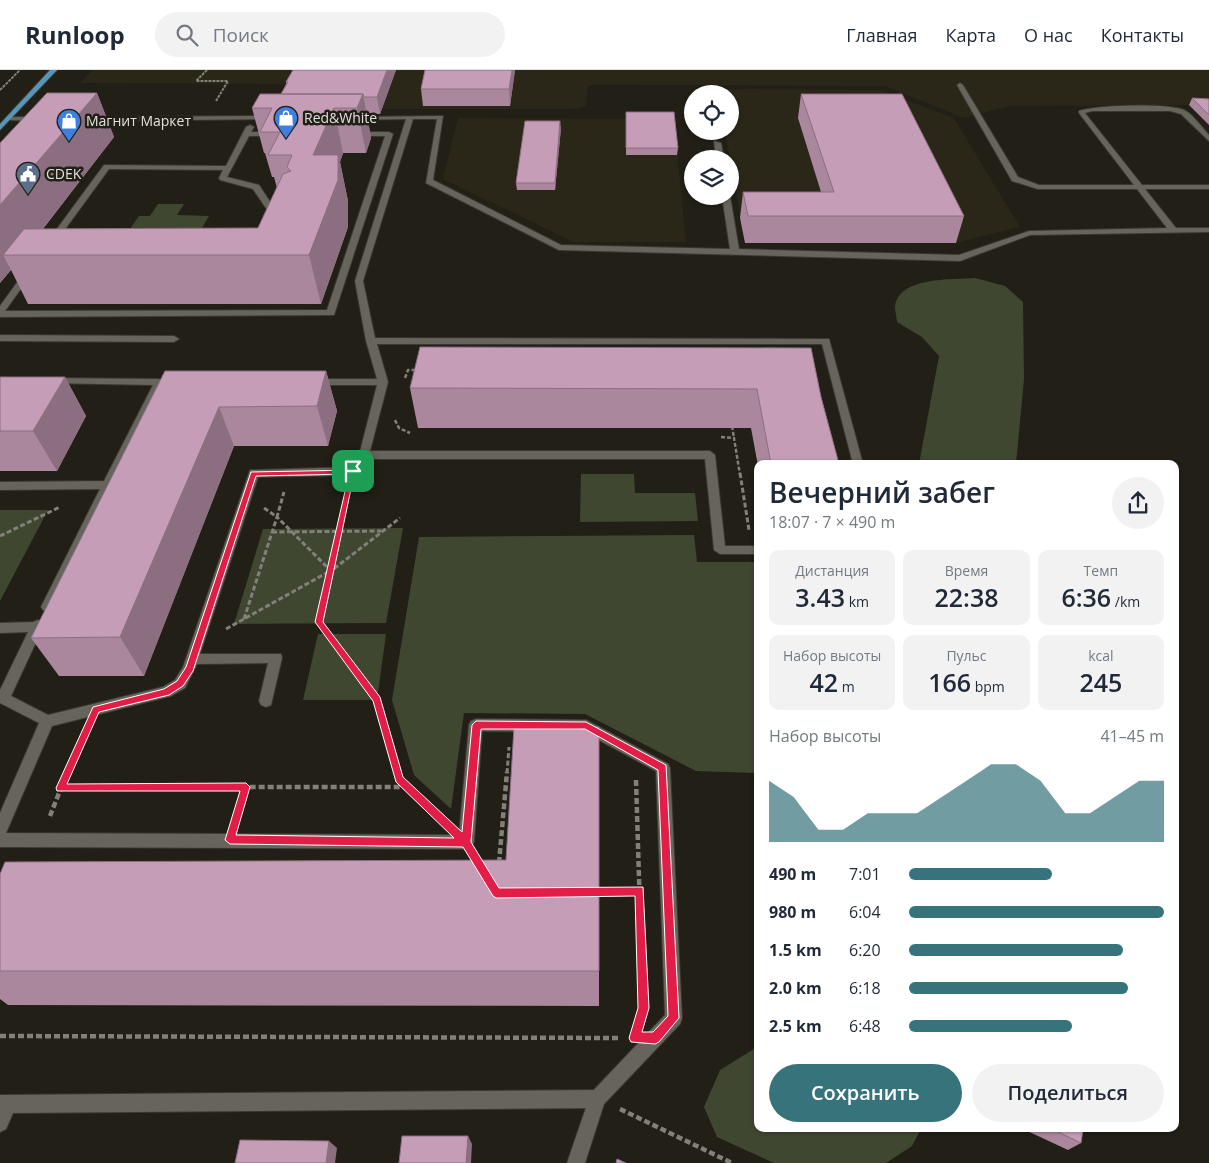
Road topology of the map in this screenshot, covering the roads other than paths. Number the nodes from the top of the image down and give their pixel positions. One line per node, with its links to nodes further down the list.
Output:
1 (54, 70): 7 (main road)
2 (960, 85): 18 (street)
3 (254, 118): 4 (street); 8 (street); 11 (street)
4 (283, 118)
5 (339, 118): 6 (street)
6 (410, 118): 27 (street); 32 (street)
7 (9, 119): 9 (street); 10 (main road)
8 (87, 119)
9 (41, 126)
10 (0, 128)
11 (246, 134): 12 (street); 17 (street)
12 (285, 134)
13 (342, 134): 22 (street)
14 (1209, 139): 18 (street)
15 (717, 143): 16 (street)
16 (718, 150)
17 (228, 168): 23 (street); 26 (street)
18 (1140, 187): 19 (street); 24 (street)
19 (1209, 187)
20 (727, 205): 27 (street)
21 (351, 217): 22 (street)
22 (362, 217): 29 (street)
23 (277, 219)
24 (1173, 230): 25 (street); 27 (street)
25 (1209, 230)
26 (46, 250)
27 (735, 252)
28 (34, 266): 29 (street)
29 (0, 313)
30 (0, 338): 31 (street)
31 (174, 339)
32 (371, 341): 35 (street); 37 (street)
33 (40, 381): 38 (street)
34 (305, 382): 35 (street)
35 (383, 382): 36 (street)
36 (364, 455): 40 (street); 43 (street)
37 (857, 460)
38 (106, 485): 39 (street); 41 (street)
39 (0, 486)
40 (754, 550)
41 (37, 627): 42 (street); 45 (street)
42 (0, 628)
43 (193, 659): 44 (street); 45 (street)
44 (266, 701)
45 (48, 721): 46 (street)
46 (0, 830)
47 (0, 840): 48 (street)
48 (597, 1099): 49 (street); 51 (street)
49 (3, 1104): 50 (street)
50 (0, 1123)
51 (576, 1163)

